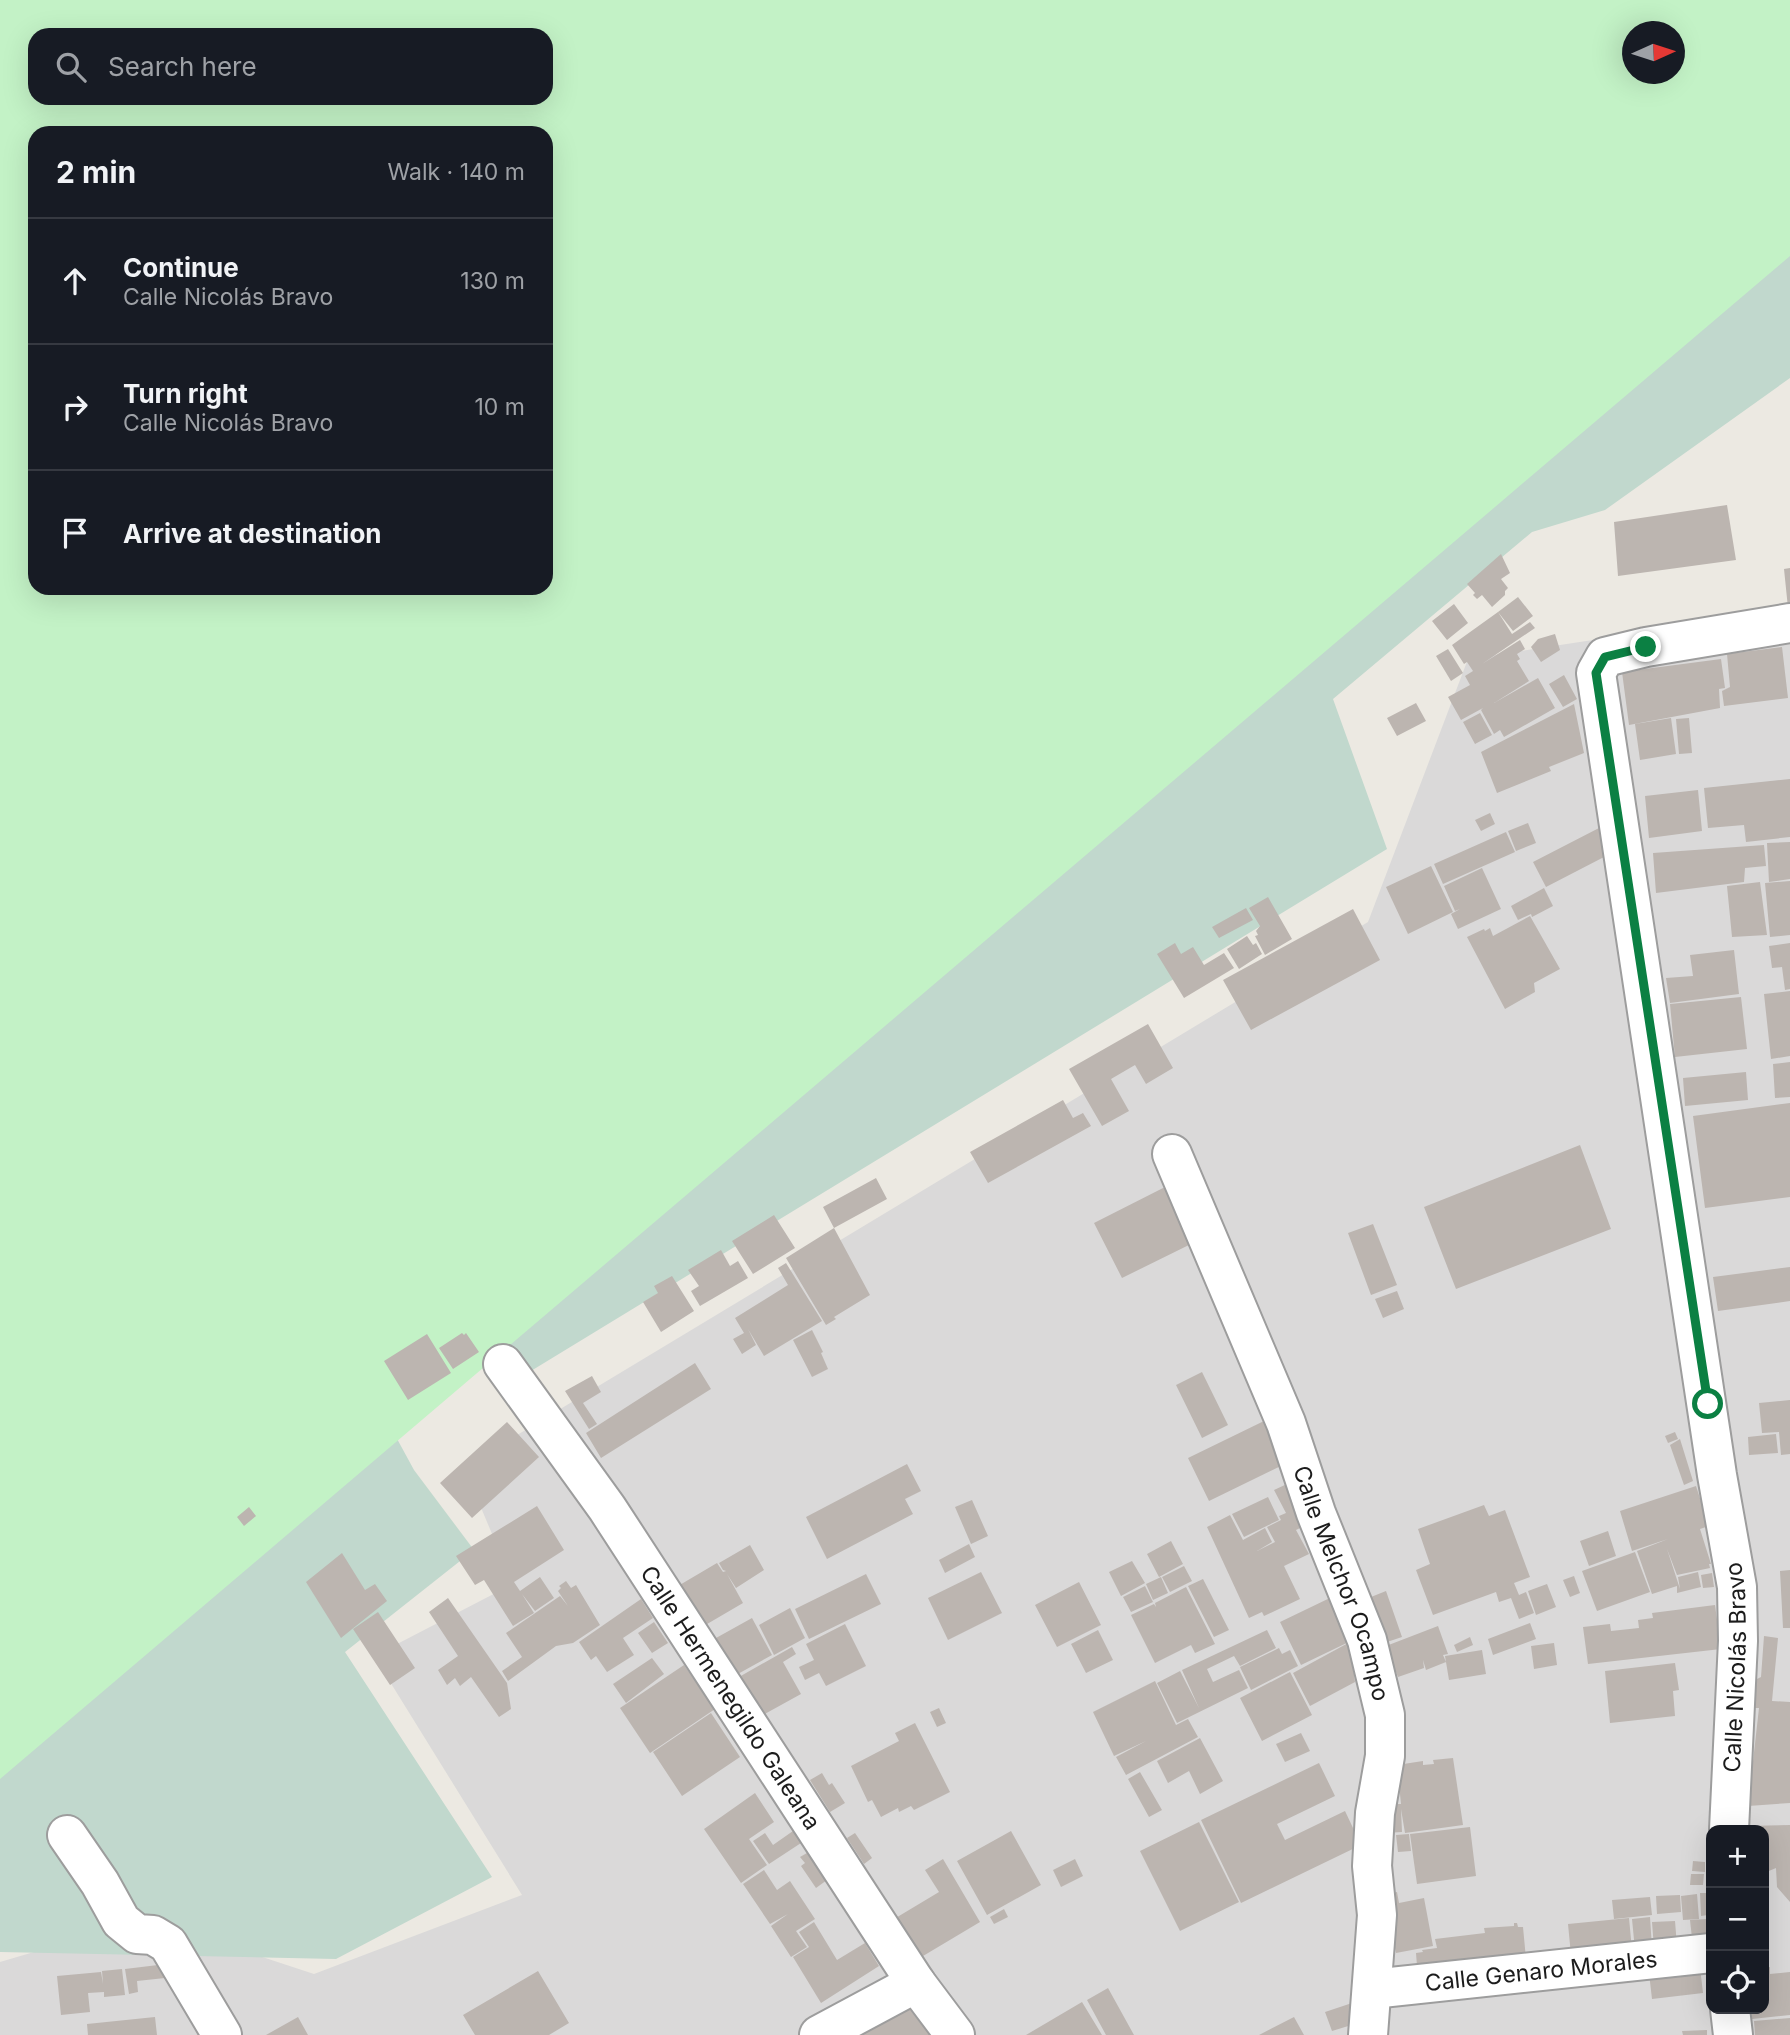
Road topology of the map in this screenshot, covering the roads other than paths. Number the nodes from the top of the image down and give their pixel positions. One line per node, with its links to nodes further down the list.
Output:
1 (1790, 623): 4 (street, Calle Nicolás Bravo)
2 (1172, 1154): 8 (street, Calle Melchor Ocampo)
3 (503, 1364): 7 (street, Calle Hermenegildo Galeana)
4 (1729, 1825)
5 (67, 1835): 10 (street)
6 (1706, 1954): 8 (street, Calle Genaro Morales)
7 (916, 1983): 11 (street); 12 (street, Calle Hermenegildo Galeana)
8 (1372, 1989): 13 (street, Calle Melchor Ocampo)
9 (1730, 2014): 14 (street)
10 (222, 2035)
11 (819, 2035)
12 (955, 2035)
13 (1368, 2035)
14 (1732, 2035)

